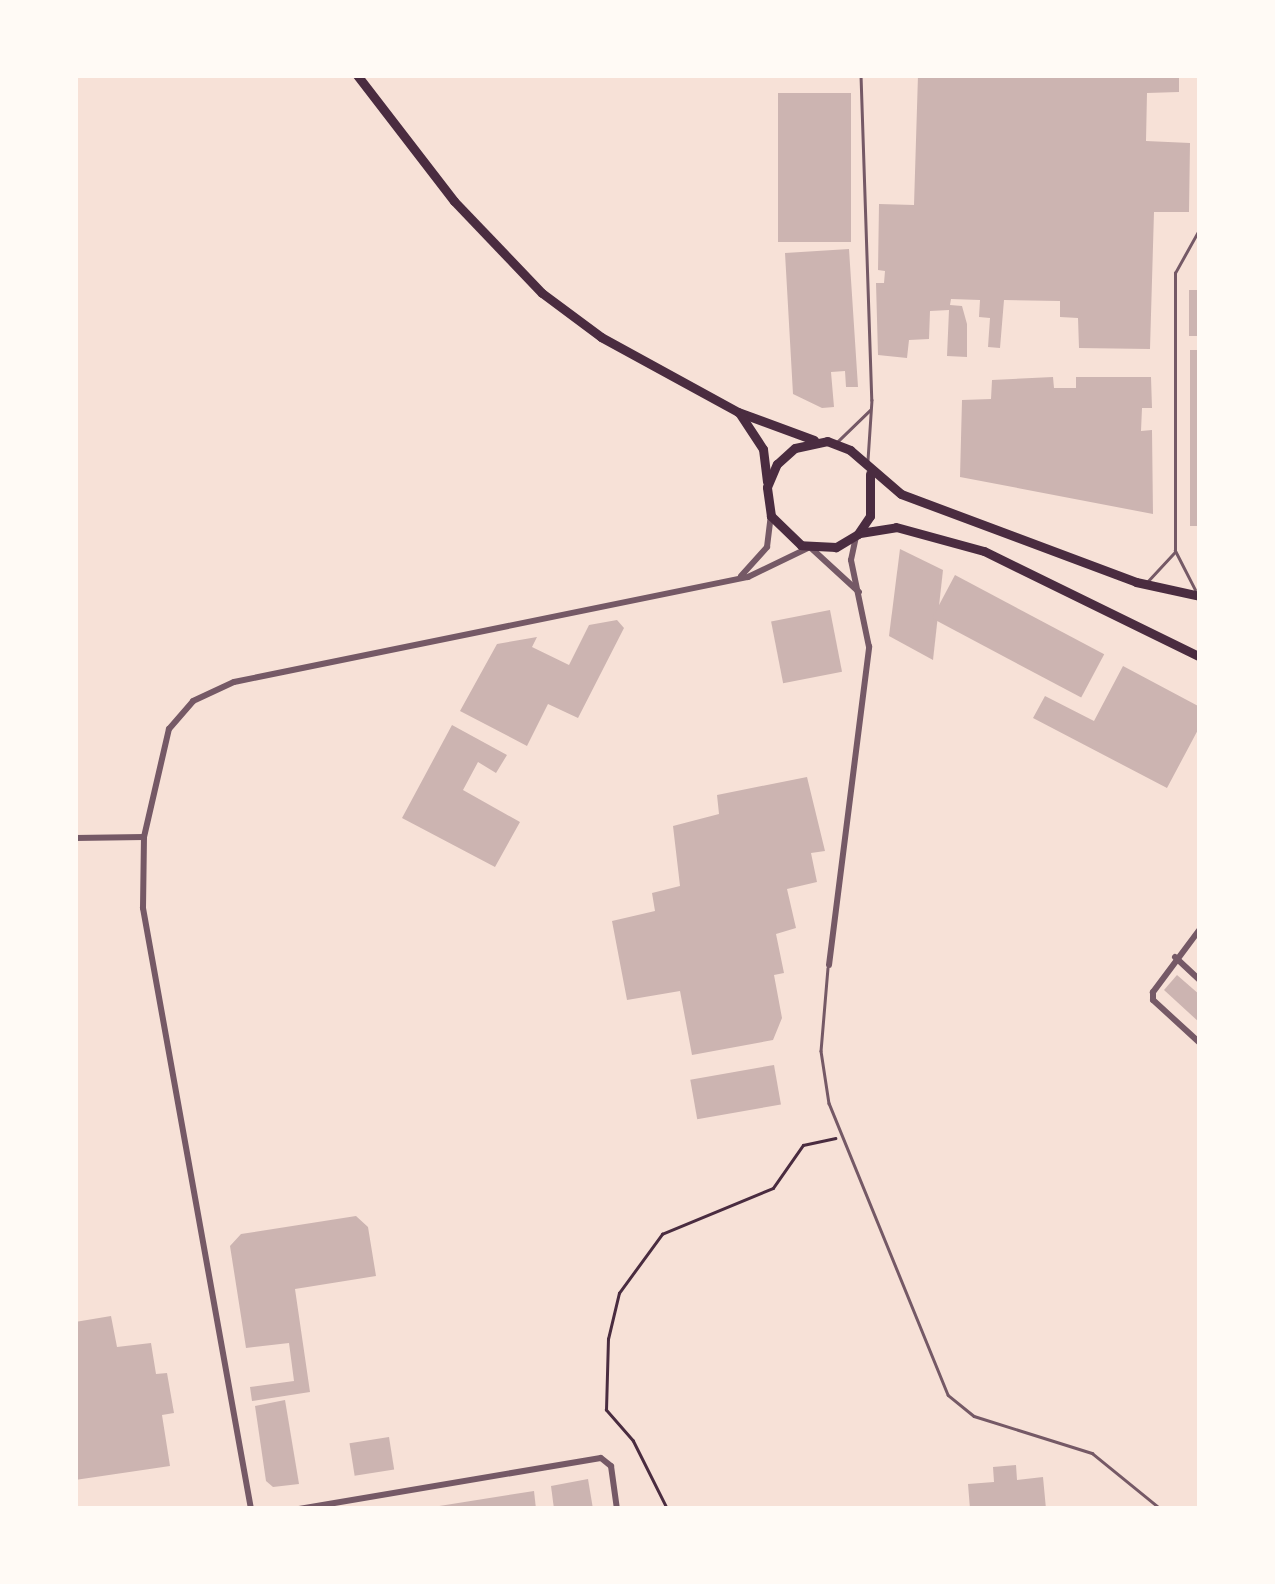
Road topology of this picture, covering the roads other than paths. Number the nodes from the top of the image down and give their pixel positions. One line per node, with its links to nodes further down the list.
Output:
1 (357, 75): 5 (main road)
2 (861, 75): 4 (lane)
3 (1200, 228): 13 (lane)
4 (872, 409): 7 (lane); 8 (lane)
5 (738, 412): 6 (main road); 9 (main road)
6 (818, 441): 7 (main road); 9 (main road)
7 (836, 443): 8 (main road)
8 (870, 473): 11 (main road); 15 (main road)
9 (767, 487): 10 (main road)
10 (770, 516): 12 (main road); 14 (street)
11 (857, 534): 12 (main road); 16 (street); 18 (main road)
12 (810, 548): 14 (street); 16 (street)
13 (1176, 551): 15 (lane); 17 (lane)
14 (741, 577): 19 (street)
15 (1143, 584): 17 (main road)
16 (860, 593): 23 (street)
17 (1200, 595)
18 (1200, 657)
19 (144, 837): 20 (street); 26 (street)
20 (75, 838)
21 (1200, 929): 22 (street)
22 (1175, 957): 24 (street); 25 (street)
23 (828, 965): 29 (lane)
24 (1200, 980)
25 (1200, 1043)
26 (251, 1509)
27 (299, 1509): 28 (street)
28 (617, 1509)
29 (1162, 1509)

